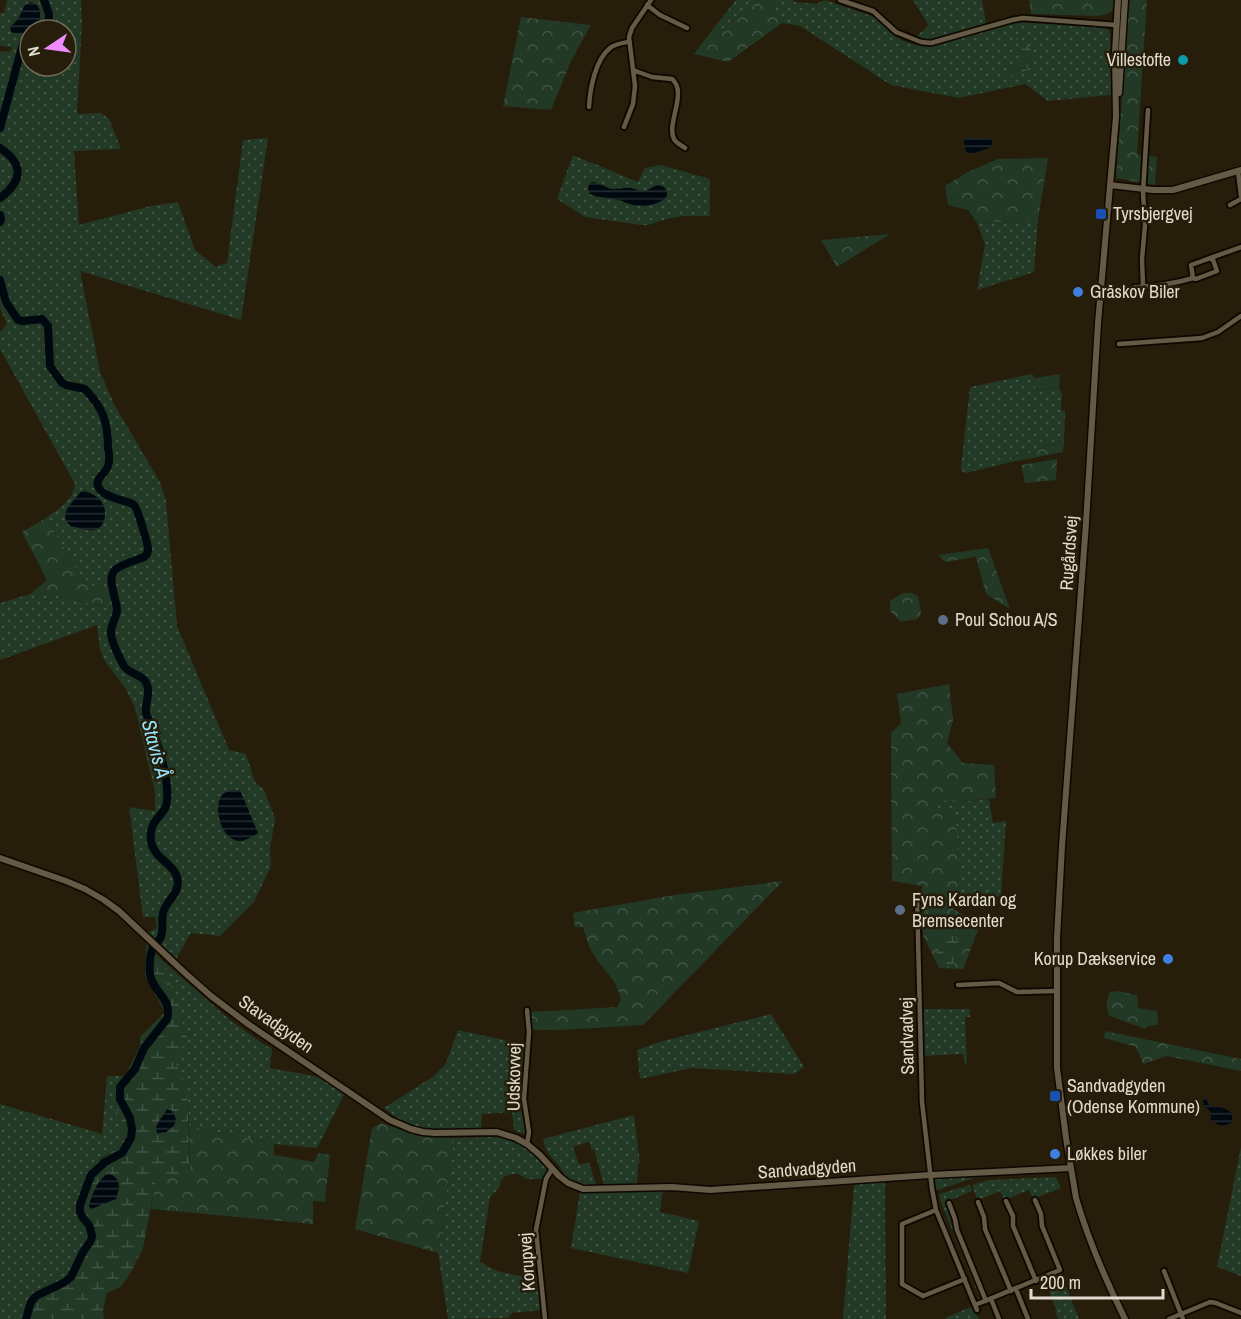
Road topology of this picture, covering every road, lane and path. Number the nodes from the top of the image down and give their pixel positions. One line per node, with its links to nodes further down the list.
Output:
1 (651, 0): 5 (street)
2 (840, 0): 6 (street)
3 (1118, 0): 6 (main road, Rugårdsvej)
4 (1125, 0): 6 (main road, Rugårdsvej)
5 (647, 5): 7 (street); 8 (street)
6 (1120, 23): 12 (main road, Rugårdsvej); 12 (main road, Rugårdsvej)
7 (687, 28)
8 (628, 42): 9 (street); 10 (street)
9 (633, 70): 13 (street); 14 (street)
10 (589, 107)
11 (1148, 110): 17 (street)
12 (1116, 117): 16 (main road, Rugårdsvej)
13 (624, 127)
14 (685, 148)
15 (1240, 171): 17 (main road); 18 (street)
16 (1110, 184): 17 (main road); 30 (main road, Rugårdsvej)
17 (1143, 189): 23 (street)
18 (1241, 198): 19 (street)
19 (1230, 205)
20 (1241, 247): 21 (street)
21 (1212, 258): 22 (street); 22 (street)
22 (1193, 278): 23 (street)
23 (1143, 286): 24 (street)
24 (1135, 287)
25 (1241, 316): 26 (street)
26 (1119, 344)
27 (0, 858): 32 (main road, Stavadgyden)
28 (917, 895): 35 (street, Sandvadvej)
29 (958, 985): 30 (street)
30 (1056, 991): 33 (main road, Rugårdsvej)
31 (527, 1010): 32 (street, Udskovvej)
32 (527, 1144): 34 (main road, Stavadgyden)
33 (1071, 1168): 35 (main road, Sandvadgyden); 51 (main road, Rugårdsvej)
34 (552, 1169): 35 (main road, Sandvadgyden); 48 (street, Korupvej)
35 (930, 1175): 40 (street, Sandvadvej)
36 (1035, 1200): 43 (street)
37 (1006, 1201): 43 (street)
38 (978, 1202): 44 (street)
39 (949, 1203): 45 (street)
40 (936, 1210): 42 (street, Sandvadvej); 42 (street)
41 (1164, 1271): 47 (street)
42 (964, 1279): 45 (street, Sandvadvej)
43 (1036, 1281): 44 (street)
44 (1013, 1290): 45 (street); 50 (street)
45 (988, 1300): 49 (street)
46 (1241, 1313): 47 (street)
47 (1182, 1316): 52 (street)
48 (545, 1319)
49 (999, 1319)
50 (1028, 1319)
51 (1125, 1319)
52 (1169, 1319)

